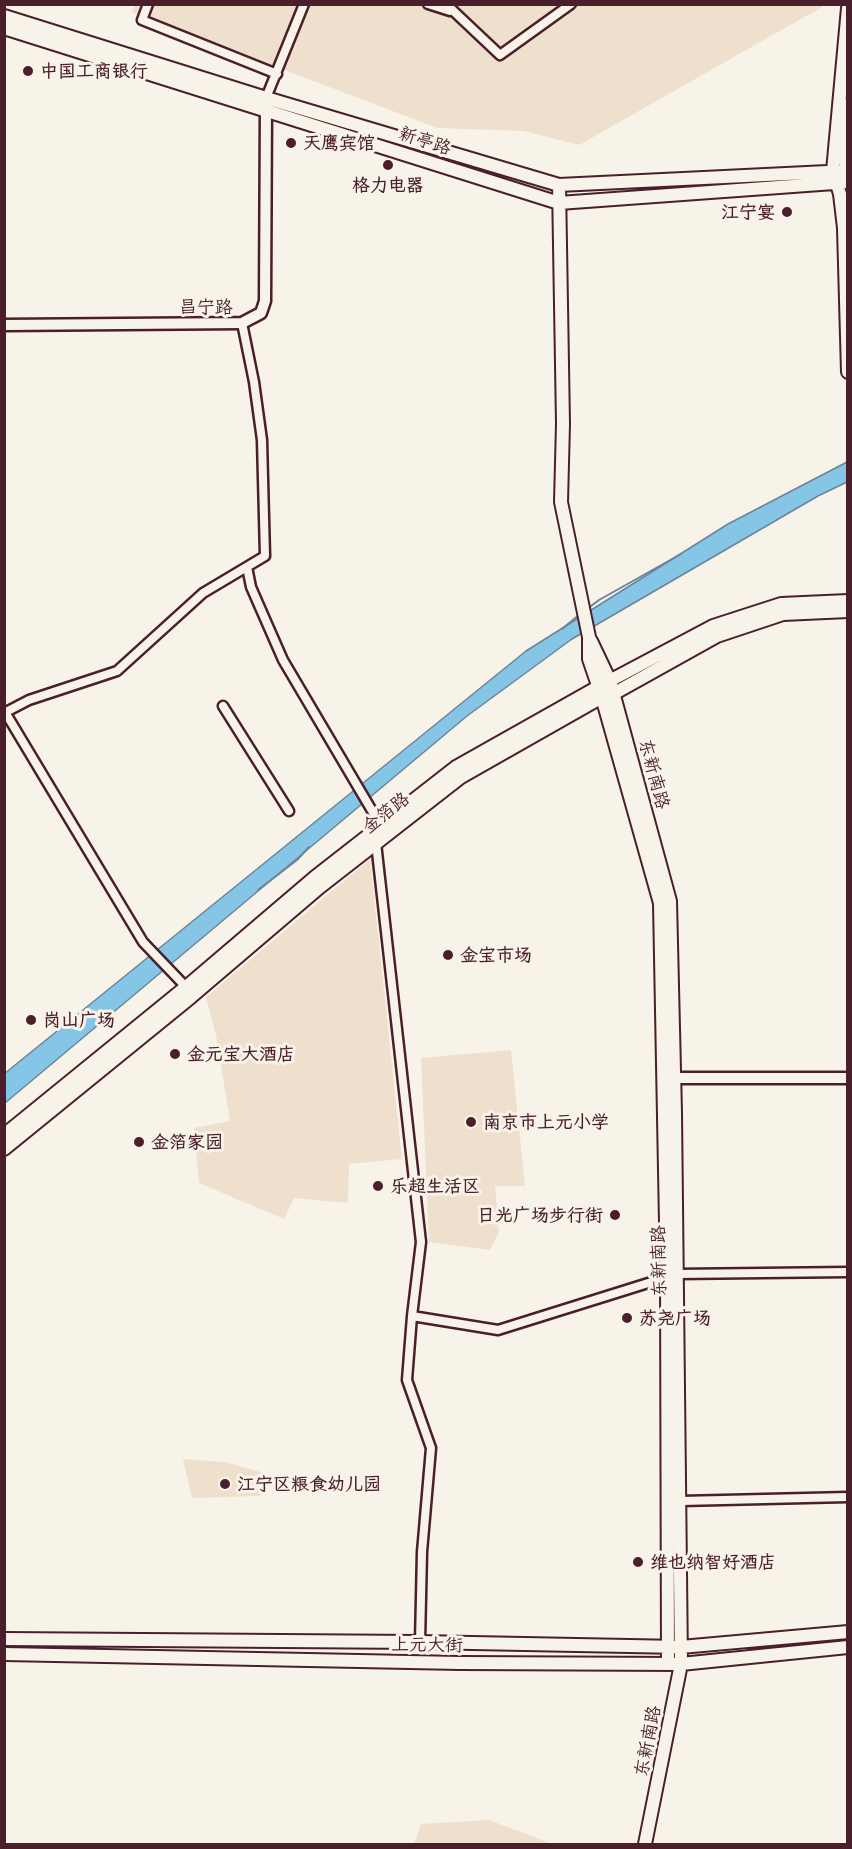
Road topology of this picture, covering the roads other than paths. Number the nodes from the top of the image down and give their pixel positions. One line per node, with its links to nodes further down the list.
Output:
1 (148, 4): 10 (street)
2 (304, 4): 10 (street)
3 (428, 4): 7 (street)
4 (446, 4): 7 (street)
5 (571, 4): 7 (street)
6 (848, 8): 13 (main road)
7 (454, 12)
8 (4, 16): 11 (main road, 新亭路)
9 (4, 28): 11 (main road, 新亭路)
10 (277, 74): 11 (street)
11 (266, 103): 14 (main road, 新亭路); 15 (main road, 新亭路); 16 (street, 昌宁路)
12 (848, 105): 13 (main road)
13 (843, 176): 14 (main road, 新亭路); 15 (main road, 新亭路); 18 (main road)
14 (559, 185): 15 (main road)
15 (559, 203): 22 (main road)
16 (242, 323): 17 (street, 昌宁路); 19 (street)
17 (4, 325)
18 (848, 372)
19 (247, 567): 24 (street); 26 (street)
20 (848, 601): 22 (main road, 金箔路)
21 (848, 611): 22 (main road, 金箔路)
22 (606, 690): 26 (main road, 金箔路); 27 (main road, 金箔路); 29 (main road, 东新南路); 34 (main road, 东新南路)
23 (223, 706): 25 (street)
24 (5, 712): 28 (street)
25 (289, 811)
26 (381, 826): 28 (main road, 金箔路)
27 (376, 843): 32 (main road, 金箔路); 35 (street)
28 (186, 987): 31 (main road, 金箔路)
29 (674, 1078): 30 (street); 34 (main road, 东新南路)
30 (848, 1078)
31 (4, 1135)
32 (4, 1149)
33 (848, 1272): 34 (street)
34 (672, 1276): 35 (street); 37 (main road, 东新南路); 41 (main road, 东新南路)
35 (412, 1316): 40 (street)
36 (848, 1497): 37 (street)
37 (681, 1501): 41 (main road, 东新南路)
38 (848, 1632): 41 (main road, 上元大街)
39 (4, 1639): 40 (main road, 上元大街)
40 (420, 1642): 41 (main road, 上元大街)
41 (675, 1647): 44 (main road, 东新南路)
42 (848, 1647): 44 (main road, 上元大街)
43 (4, 1654): 44 (main road, 上元大街)
44 (675, 1664): 45 (main road, 东新南路)
45 (645, 1845)

